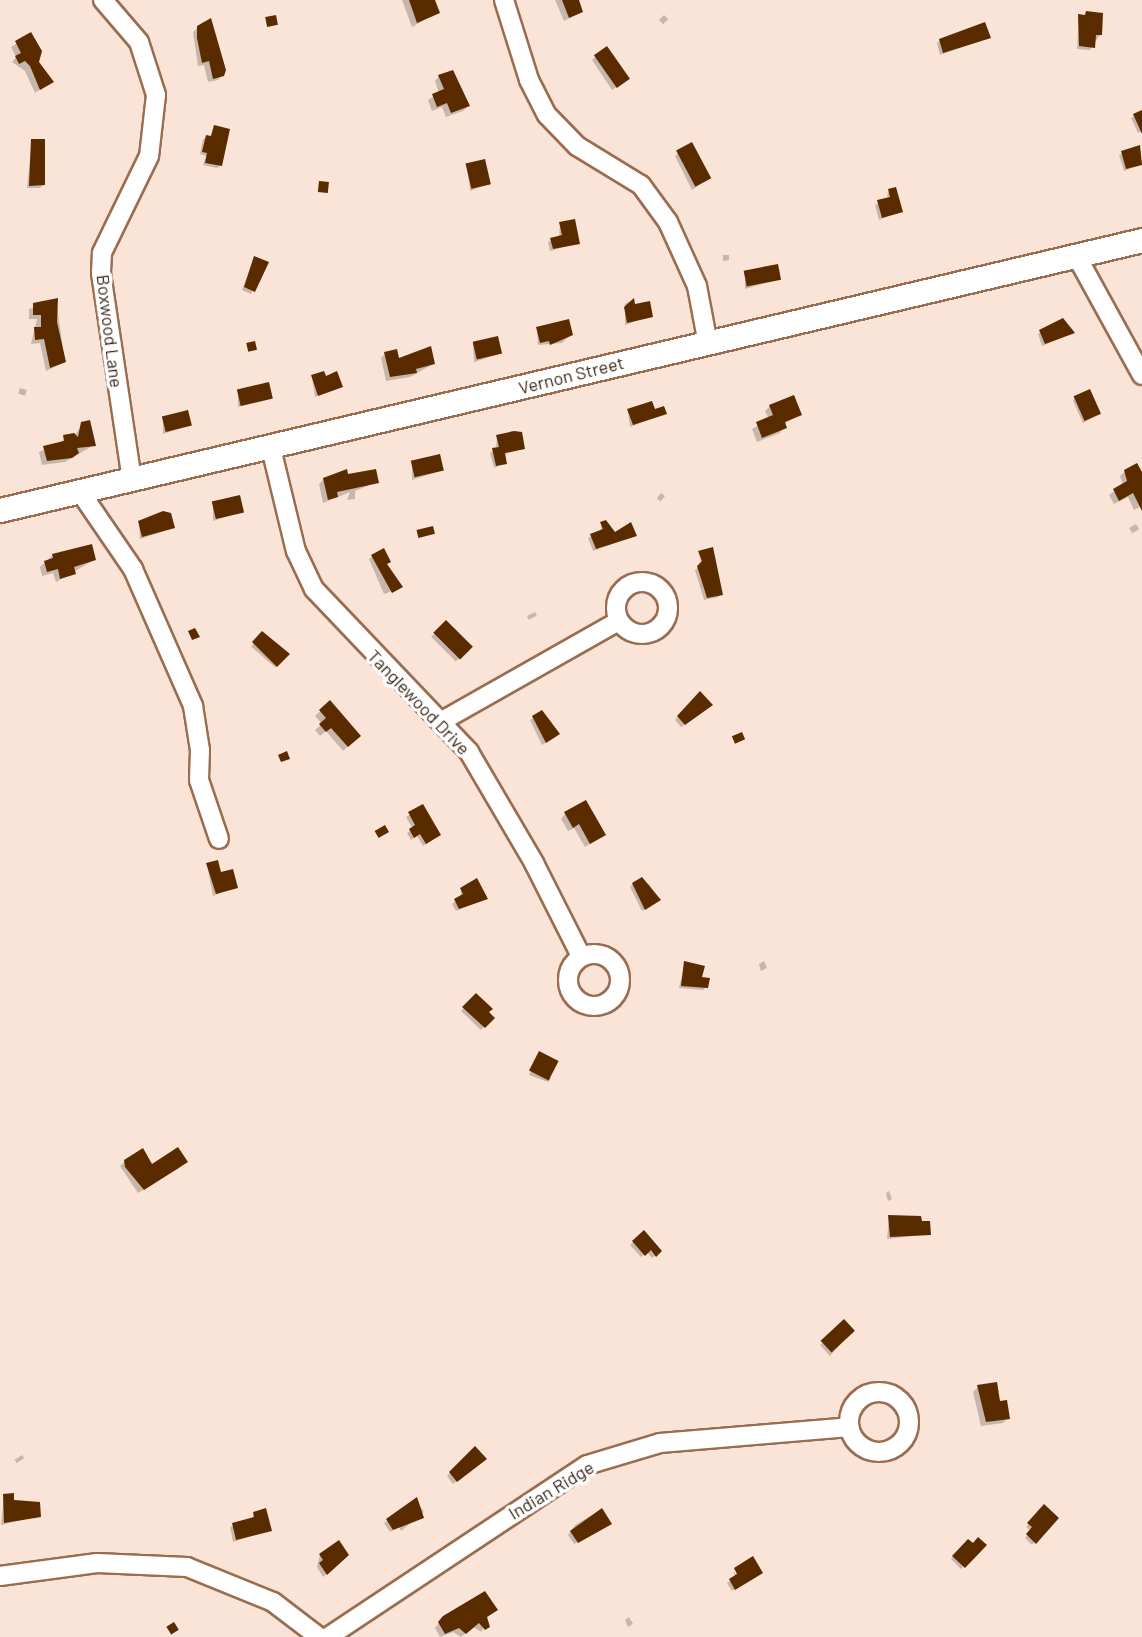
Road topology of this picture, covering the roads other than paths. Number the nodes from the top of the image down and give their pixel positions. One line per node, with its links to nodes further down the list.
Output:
1 (103, 0): 8 (street, Boxwood Lane)
2 (503, 0): 5 (street)
3 (1142, 240): 4 (main road, Vernon Street)
4 (1076, 255): 5 (main road, Vernon Street); 6 (street)
5 (708, 344): 7 (main road, Vernon Street)
6 (1142, 375)
7 (271, 448): 8 (main road, Vernon Street); 12 (street, Tanglewood Drive)
8 (132, 480): 9 (main road, Vernon Street)
9 (82, 493): 10 (main road, Vernon Street); 13 (street)
10 (0, 510)
11 (619, 621): 12 (street)
12 (442, 721): 14 (street, Tanglewood Drive)
13 (219, 839)
14 (581, 956)
15 (849, 1427): 18 (street, Indian Ridge)
16 (0, 1576): 17 (street)
17 (319, 1637)
18 (328, 1637)

